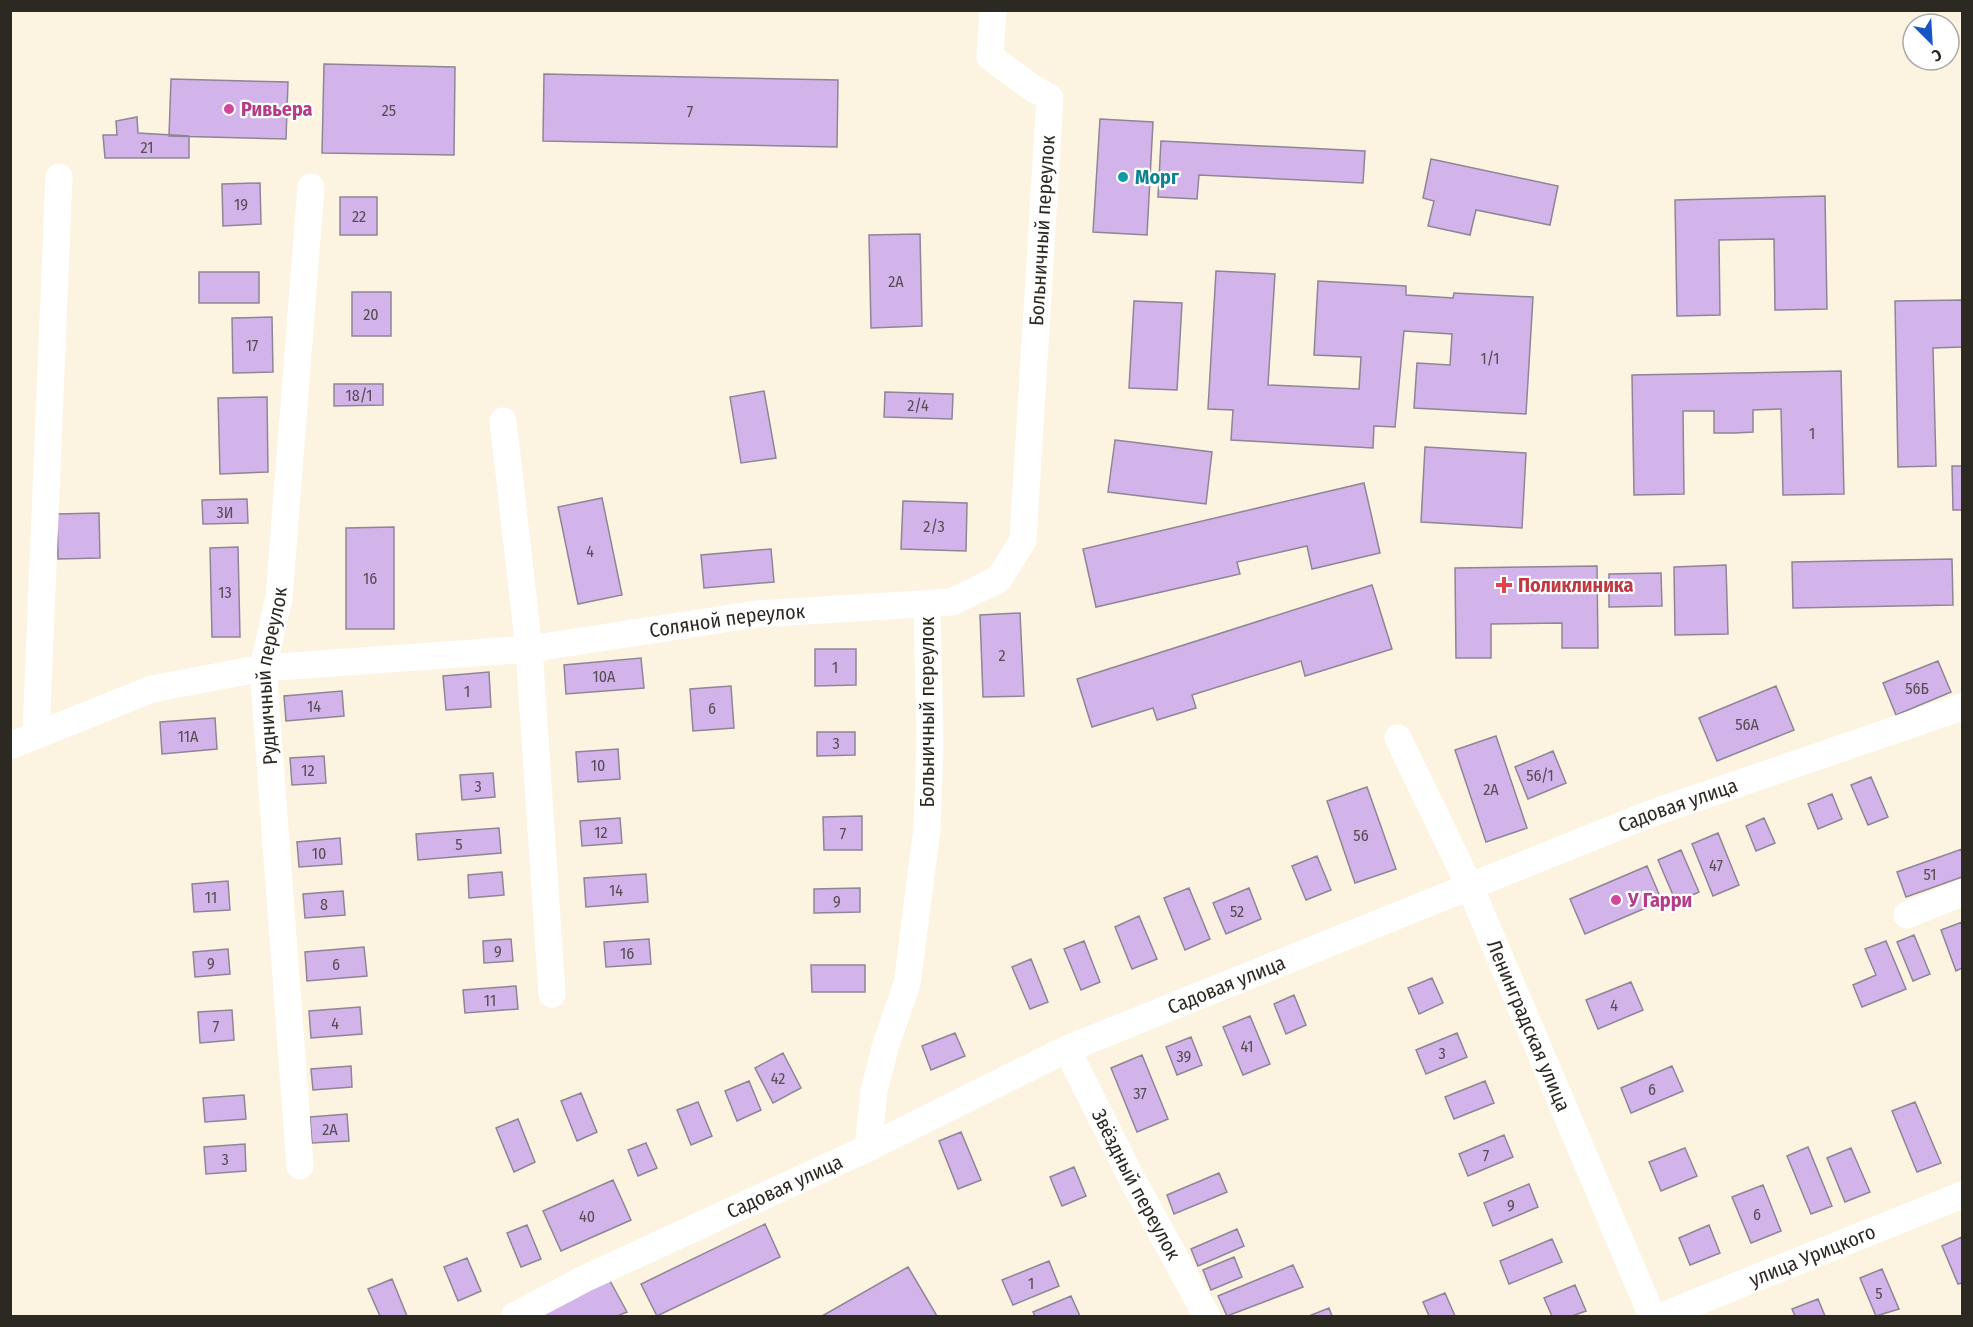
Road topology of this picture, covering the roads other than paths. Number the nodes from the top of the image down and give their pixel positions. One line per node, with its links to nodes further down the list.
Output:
1 (993, 10): 5 (street, Больничный переулок)
2 (59, 177): 9 (street)
3 (311, 187): 7 (street, Рудничный переулок)
4 (502, 421): 6 (street)
5 (927, 605): 6 (street, Соляной переулок); 17 (street, Больничный переулок)
6 (529, 649): 7 (street, Соляной переулок); 15 (street)
7 (263, 668): 9 (street, Соляной переулок); 18 (street, Рудничный переулок)
8 (1962, 707): 12 (street, Садовая улица)
9 (36, 734): 11 (street, Соляной переулок)
10 (1398, 738): 12 (street, Ленинградская улица)
11 (10, 746)
12 (1470, 887): 16 (street, Садовая улица); 22 (street, Ленинградская улица)
13 (1962, 893): 14 (street)
14 (1906, 915)
15 (552, 994)
16 (1067, 1049): 17 (street, Садовая улица); 21 (street, Звёздный переулок)
17 (868, 1148): 20 (street, Садовая улица)
18 (300, 1166)
19 (1962, 1195): 23 (street, улица Урицкого)
20 (514, 1317)
21 (1207, 1317)
22 (1652, 1317)
23 (1662, 1317)

